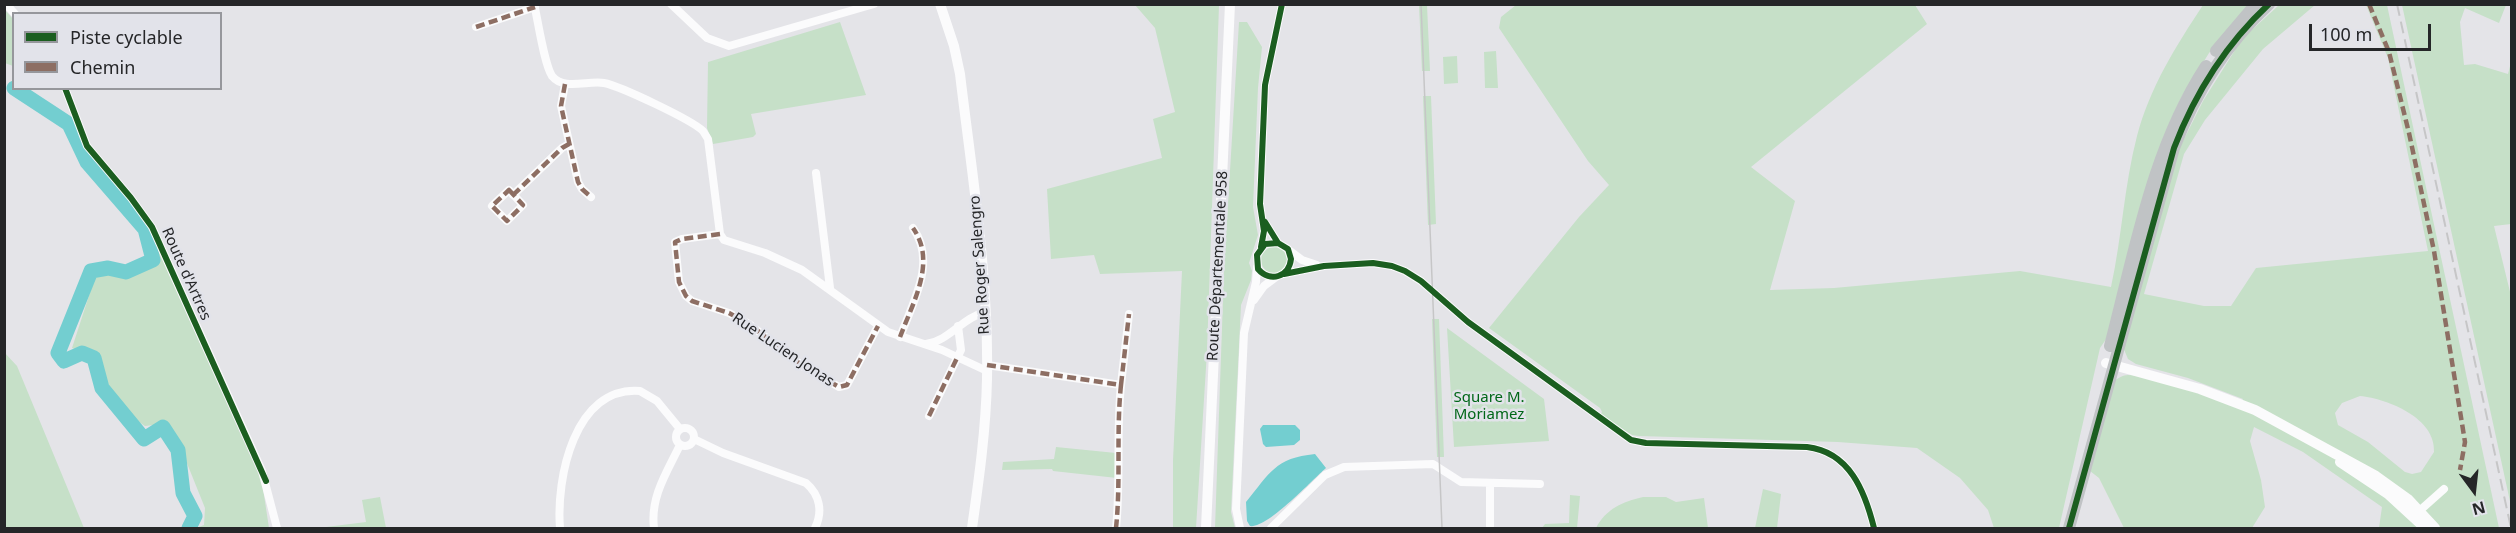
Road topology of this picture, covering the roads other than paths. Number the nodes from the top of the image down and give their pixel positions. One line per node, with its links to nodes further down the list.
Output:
1 (671, 4): 2 (street)
2 (874, 4)
3 (940, 4): 27 (street, Rue Roger Salengro)
4 (1230, 4): 52 (street, Route Départementale 958)
5 (1282, 4): 16 (street)
6 (2256, 4): 34 (main road)
7 (2269, 4): 34 (main road)
8 (535, 6): 9 (street); 10 (street)
9 (477, 27)
10 (565, 84): 12 (street); 18 (street)
11 (67, 90): 46 (street, Route d'Artres)
12 (569, 144): 14 (street); 15 (street)
13 (816, 173): 25 (street)
14 (513, 195)
15 (591, 197)
16 (1263, 218): 19 (street); 20 (street)
17 (913, 228): 31 (street)
18 (720, 234): 25 (street); 29 (street, Rue Lucien Jonas)
19 (1278, 243): 20 (street); 21 (street)
20 (1261, 247): 23 (street)
21 (1288, 249): 22 (street); 24 (street)
22 (1324, 266): 24 (street); 55 (street)
23 (1257, 267): 24 (street); 26 (street)
24 (1280, 276): 26 (street)
25 (830, 288): 29 (street)
26 (1250, 306): 53 (street)
27 (984, 312): 30 (street); 35 (street, Rue Roger Salengro)
28 (1129, 314): 36 (street)
29 (878, 326): 31 (street)
30 (958, 326): 32 (street); 33 (street)
31 (900, 337): 32 (street)
32 (924, 344): 33 (street)
33 (957, 358): 35 (street); 37 (street)
34 (2110, 364): 44 (street); 56 (main road)
35 (987, 368): 36 (street); 50 (street, Rue Roger Salengro)
36 (1121, 386): 51 (street)
37 (929, 416)
38 (680, 429): 39 (street); 40 (street); 47 (street)
39 (694, 439): 40 (street); 49 (street)
40 (680, 445): 48 (street)
41 (1490, 483): 42 (street); 45 (street); 54 (street)
42 (1540, 484)
43 (2444, 489): 44 (street)
44 (2416, 513): 57 (street); 58 (street)
45 (1490, 526)
46 (277, 528)
47 (560, 528)
48 (654, 528)
49 (815, 528)
50 (972, 528)
51 (1116, 528)
52 (1206, 528)
53 (1240, 528)
54 (1271, 528)
55 (1874, 528)
56 (2069, 528)
57 (2425, 528)
58 (2435, 528)

